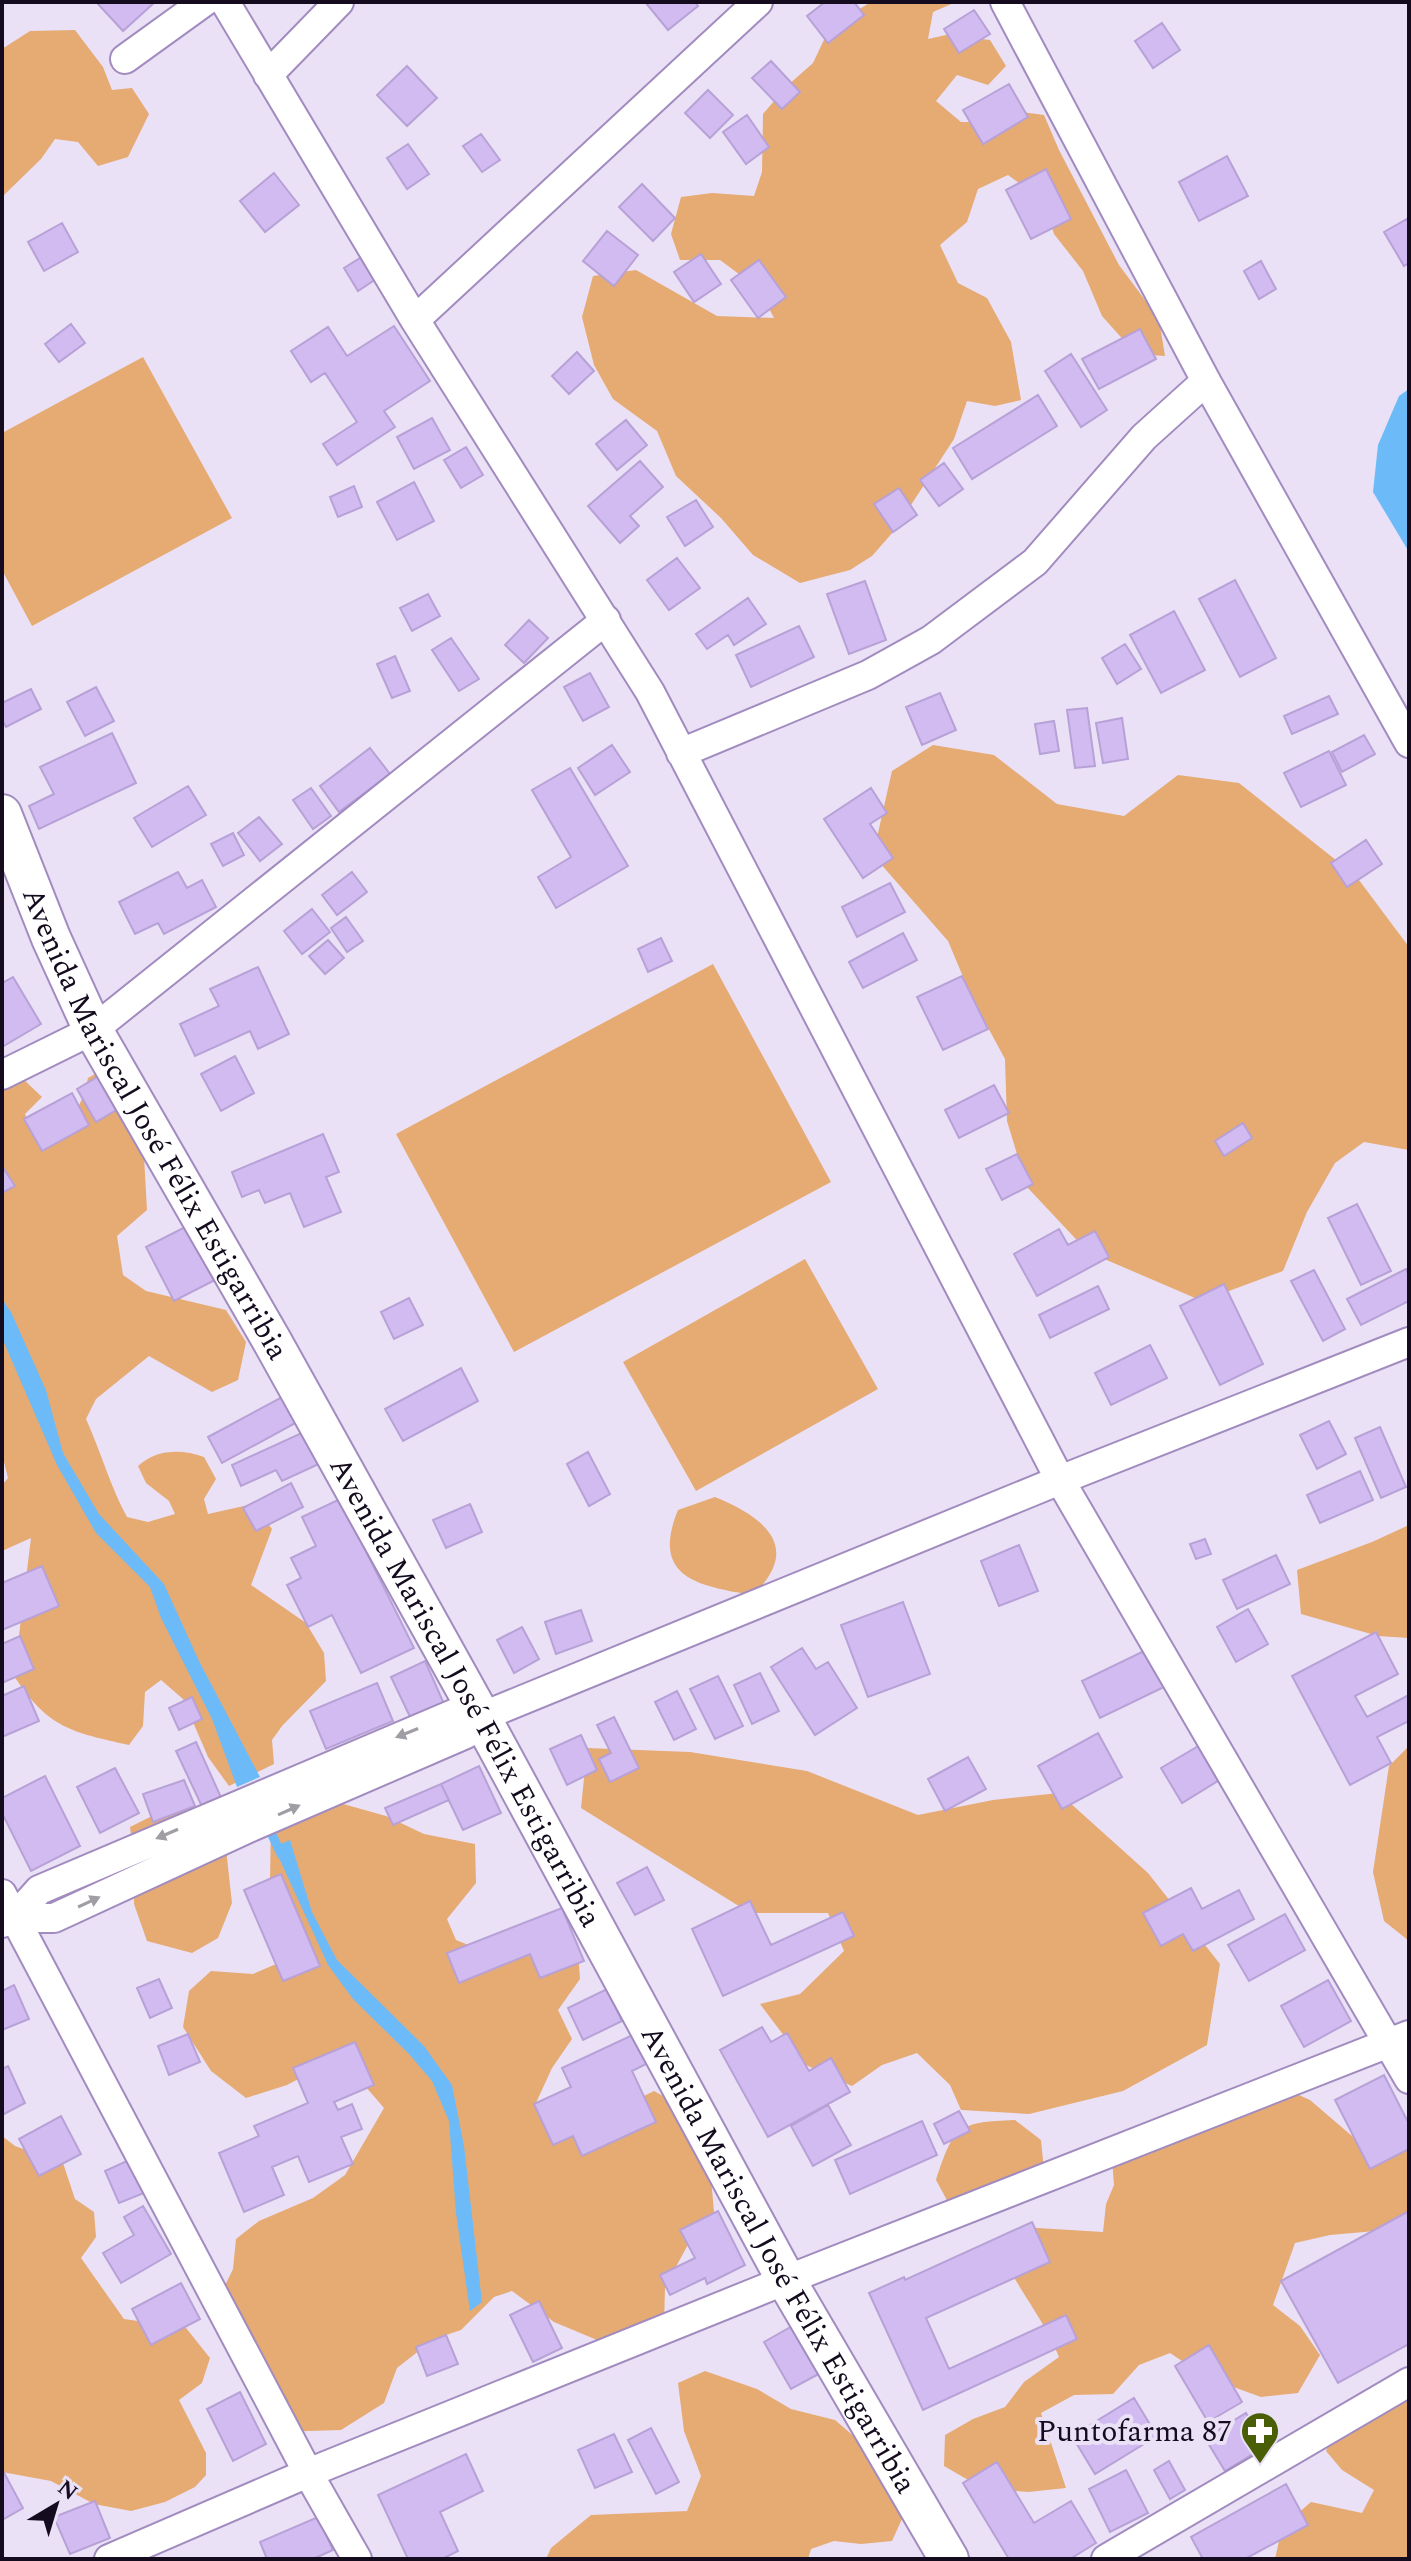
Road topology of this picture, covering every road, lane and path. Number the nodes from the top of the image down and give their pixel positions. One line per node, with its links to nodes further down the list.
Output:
1 (204, 2): 6 (street)
2 (225, 2): 7 (street)
3 (339, 2): 7 (street)
4 (758, 2): 8 (street)
5 (1005, 2): 9 (street)
6 (125, 59)
7 (268, 75): 8 (street)
8 (415, 320): 10 (street)
9 (1206, 381): 11 (street); 12 (street)
10 (606, 620): 12 (street); 14 (street)
11 (1409, 743)
12 (681, 753): 17 (street)
13 (2, 814): 14 (main road, Avenida Mariscal José Félix Estigarribia)
14 (93, 1030): 15 (street); 18 (main road, Avenida Mariscal José Félix Estigarribia)
15 (2, 1075)
16 (1409, 1342): 17 (street)
17 (1060, 1480): 18 (street); 20 (street)
18 (481, 1717): 19 (street); 22 (main road, Avenida Mariscal José Félix Estigarribia)
19 (6, 1912): 24 (street)
20 (1399, 2040): 21 (street); 22 (street)
21 (1409, 2079)
22 (786, 2280): 24 (street); 27 (main road, Avenida Mariscal José Félix Estigarribia)
23 (1409, 2382): 28 (street)
24 (308, 2473): 25 (street); 26 (street)
25 (109, 2559)
26 (357, 2559)
27 (949, 2559)
28 (1106, 2559)

